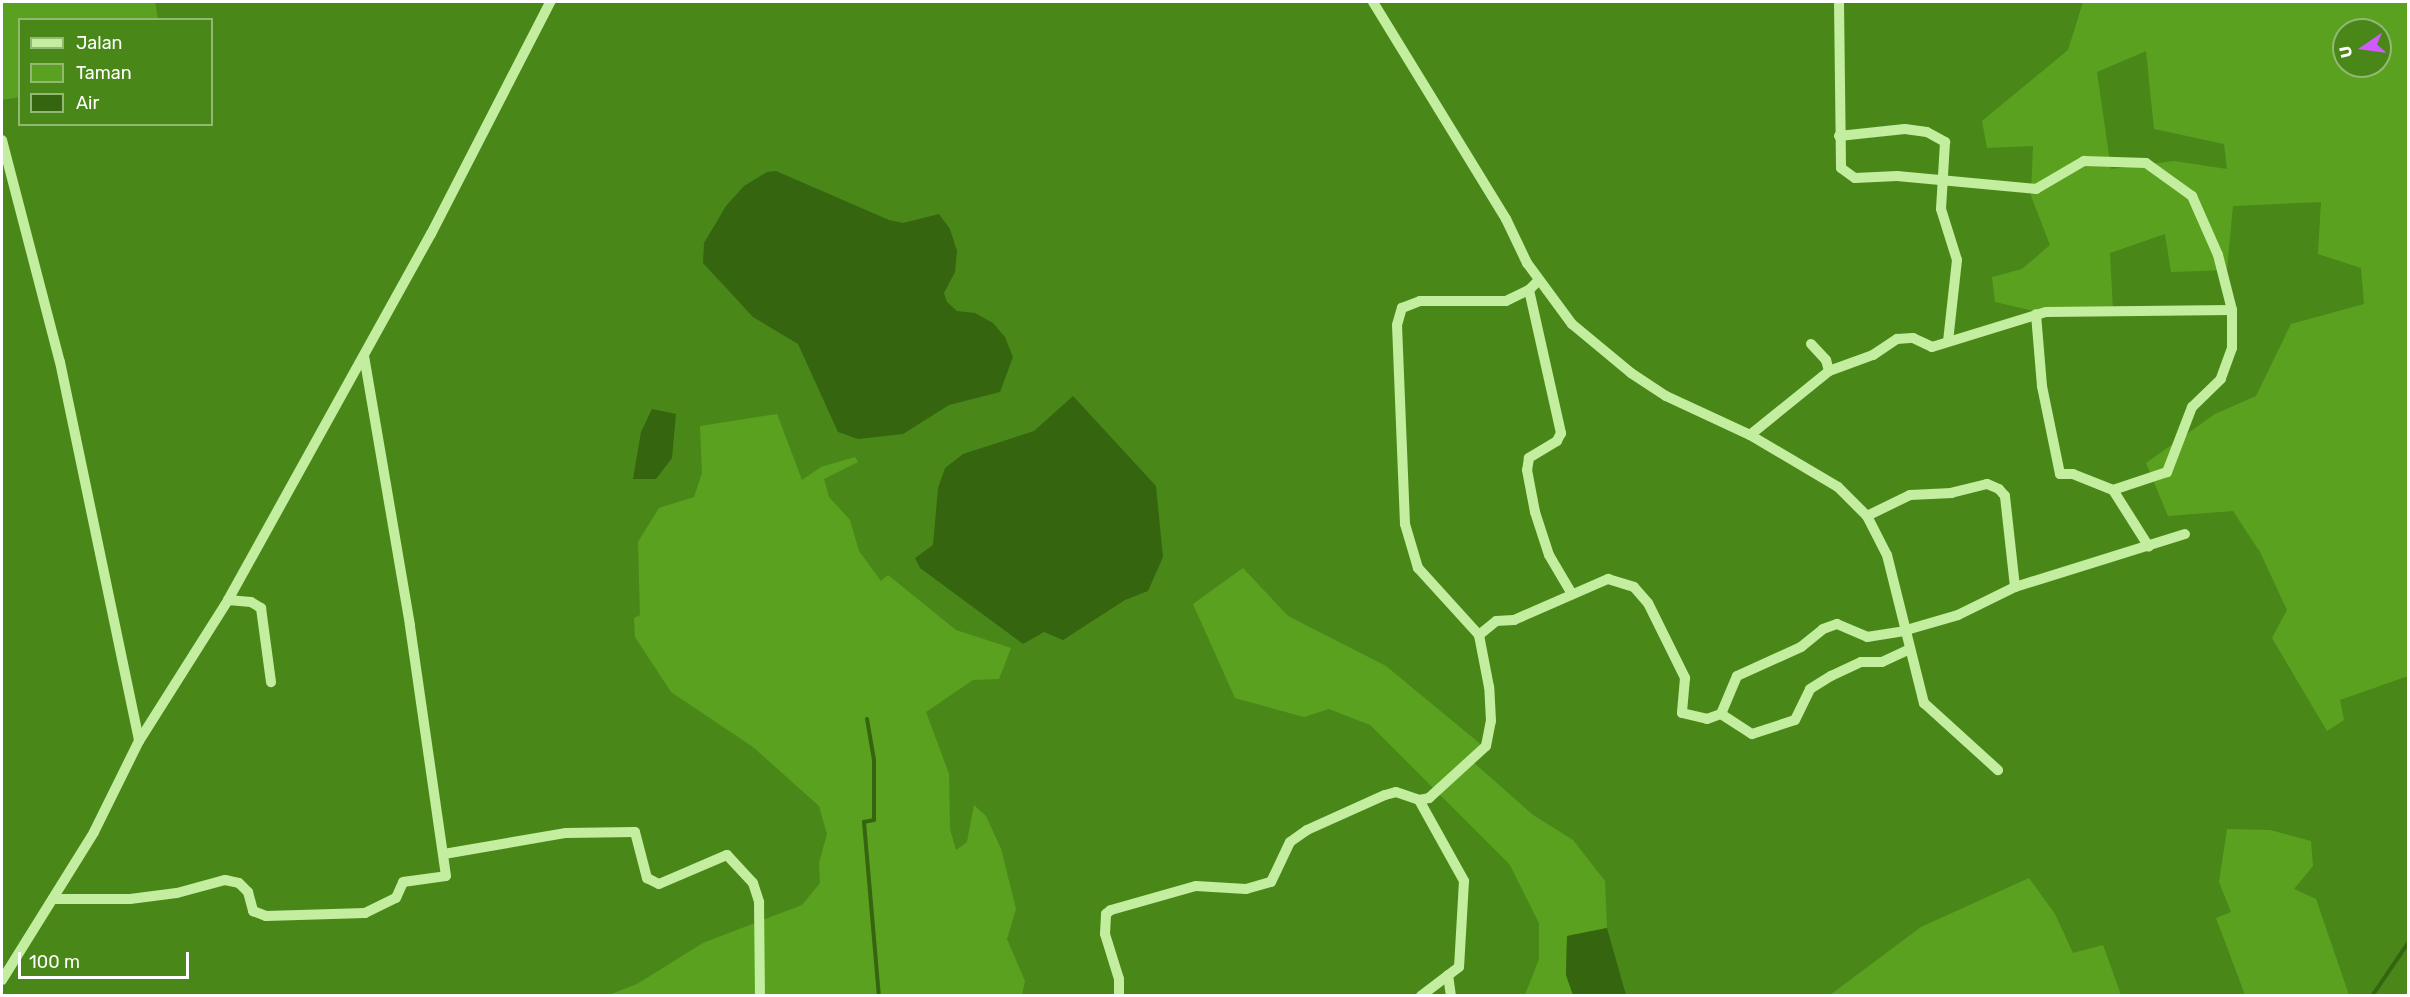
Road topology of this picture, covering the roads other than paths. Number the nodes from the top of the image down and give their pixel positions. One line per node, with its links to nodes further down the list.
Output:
1 (550, 2): 13 (street)
2 (1373, 2): 7 (street)
3 (1839, 2): 4 (street)
4 (1839, 136): 6 (street); 6 (street)
5 (2, 140): 28 (street)
6 (1943, 179): 9 (street); 11 (street)
7 (1539, 280): 8 (street); 15 (street)
8 (1529, 290): 21 (street); 24 (street)
9 (2232, 310): 10 (street); 16 (street)
10 (2036, 314): 11 (street); 16 (street)
11 (1948, 341): 14 (street)
12 (1811, 344): 14 (street)
13 (364, 356): 22 (street); 31 (street)
14 (1829, 371): 15 (street)
15 (1750, 435): 17 (street)
16 (2114, 490): 19 (street)
17 (1867, 516): 20 (street); 23 (street)
18 (2185, 534): 19 (street)
19 (2149, 547): 20 (street)
20 (2015, 586): 23 (street)
21 (1572, 594): 24 (street); 27 (street)
22 (228, 600): 26 (street); 28 (street)
23 (1903, 631): 25 (street); 27 (street)
24 (1479, 635): 30 (street)
25 (1908, 650): 27 (street); 29 (street)
26 (271, 682)
27 (1721, 714)
28 (139, 741): 32 (street)
29 (1998, 770)
30 (1419, 800): 33 (street); 36 (street)
31 (444, 854): 32 (street); 35 (street)
32 (53, 899): 34 (street)
33 (1448, 975): 37 (street); 38 (street)
34 (2, 980)
35 (760, 996)
36 (1119, 996)
37 (1421, 996)
38 (1451, 996)

